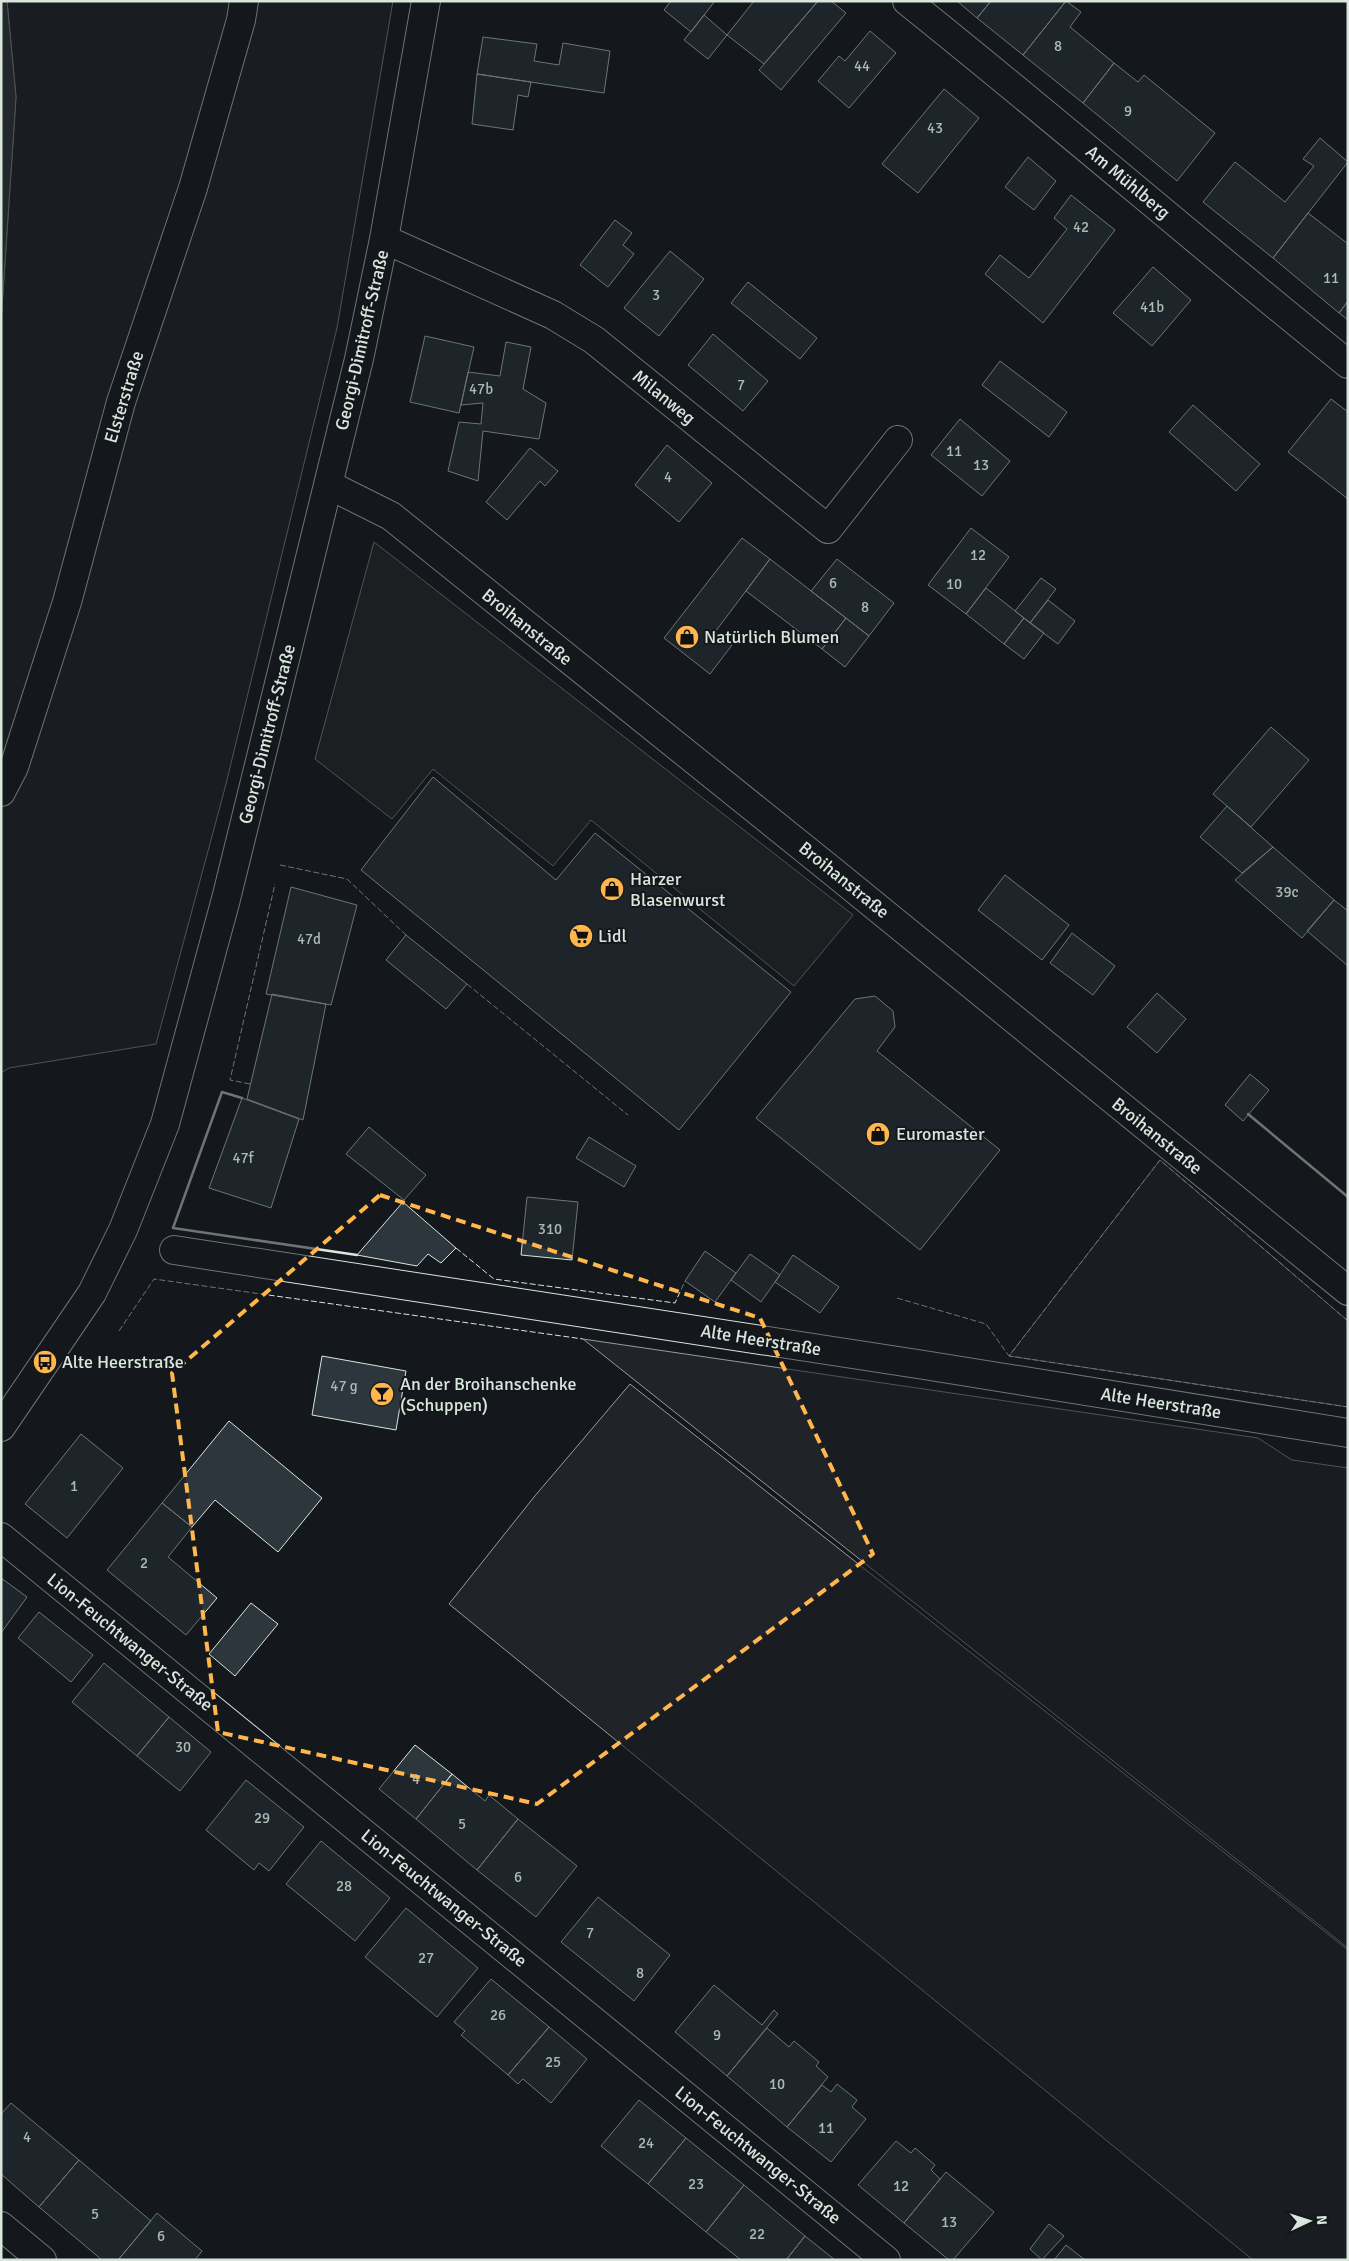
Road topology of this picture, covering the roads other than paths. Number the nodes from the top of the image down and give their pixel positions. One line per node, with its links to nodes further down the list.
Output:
1 (244, 1): 8 (street, Elsterstraße)
2 (426, 1): 4 (street, Georgi-Dimitroff-Straße)
3 (907, 1): 5 (street, Am Mühlberg)
4 (384, 239): 6 (street, Milanweg); 7 (street, Georgi-Dimitroff-Straße)
5 (1348, 364)
6 (898, 440)
7 (329, 485): 10 (street, Broihanstraße); 11 (street, Georgi-Dimitroff-Straße)
8 (1, 792)
9 (174, 1250): 12 (street, Alte Heerstraße)
10 (1348, 1290)
11 (1, 1428)
12 (1348, 1433)
13 (1, 1537): 16 (street, Lion-Feuchtwanger-Straße)
14 (1, 2226): 15 (street)
15 (42, 2260)
16 (886, 2260)

